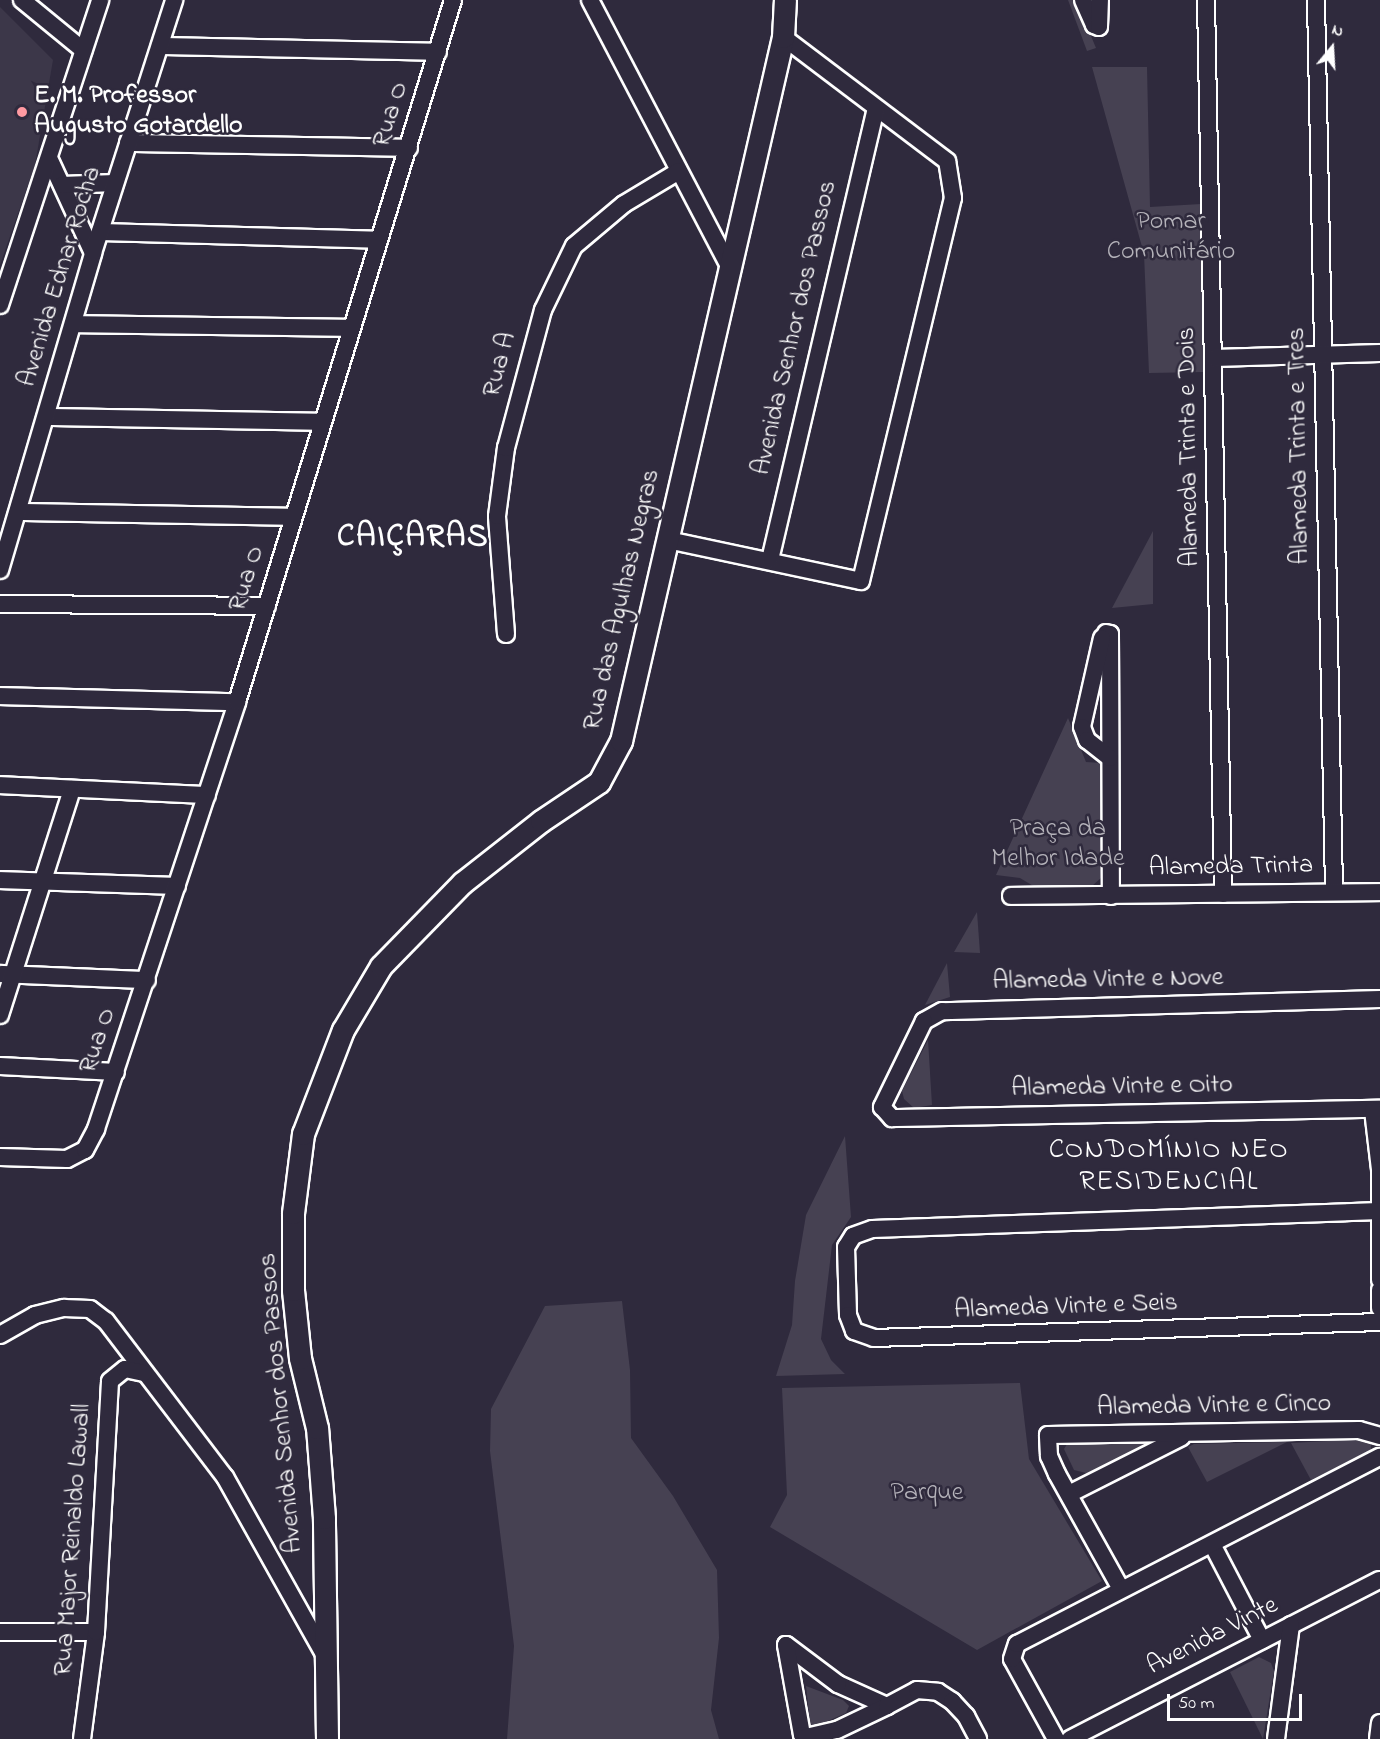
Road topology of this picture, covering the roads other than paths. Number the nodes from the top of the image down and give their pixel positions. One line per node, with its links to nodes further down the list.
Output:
1 (22, 0): 13 (street)
2 (100, 0): 13 (street)
3 (174, 0): 12 (street, Avenida Ednar Rocha)
4 (453, 0): 14 (street, Rua O)
5 (590, 0): 19 (street)
6 (785, 0): 11 (street, Rua das Agulhas Negras)
7 (1083, 0): 8 (street)
8 (1100, 0)
9 (1206, 0): 31 (street, Alameda Trinta e Dois)
10 (1316, 0): 30 (street, Alameda Trinta e Tres)
11 (783, 37): 15 (street); 25 (street, Rua das Agulhas Negras)
12 (160, 46): 14 (street); 16 (street, Avenida Ednar Rocha)
13 (83, 50): 18 (street)
14 (438, 52): 17 (street, Rua O)
15 (876, 109): 37 (street, Avenida Senhor dos Passos); 37 (street)
16 (128, 143): 17 (street); 20 (street, Avenida Ednar Rocha)
17 (409, 148): 23 (street, Rua O)
18 (50, 160): 21 (street); 26 (street)
19 (679, 171): 25 (street); 41 (street, Rua A)
20 (115, 183): 21 (street); 22 (street, Avenida Ednar Rocha)
21 (62, 185): 24 (street)
22 (100, 232): 23 (street); 24 (street, Avenida Ednar Rocha)
23 (379, 240): 28 (street, Rua O)
24 (93, 253): 27 (street, Avenida Ednar Rocha)
25 (728, 264): 36 (street, Rua das Agulhas Negras)
26 (0, 304)
27 (73, 324): 28 (street); 32 (street, Avenida Ednar Rocha)
28 (351, 328): 33 (street, Rua O)
29 (1380, 353): 30 (street)
30 (1324, 354): 31 (street); 51 (street, Alameda Trinta e Tres)
31 (1214, 358): 53 (street, Alameda Trinta e Dois)
32 (46, 417): 33 (street); 34 (street, Avenida Ednar Rocha)
33 (323, 422): 35 (street, Rua O)
34 (18, 512): 35 (street); 38 (street, Avenida Ednar Rocha)
35 (293, 518): 40 (street, Rua O)
36 (668, 540): 37 (street); 64 (street, Rua das Agulhas Negras)
37 (770, 560)
38 (0, 570)
39 (0, 604): 40 (street)
40 (267, 606): 43 (street, Rua O)
41 (506, 634)
42 (0, 696): 43 (street)
43 (237, 702): 47 (street, Rua O)
44 (1110, 758): 44 (street); 55 (street)
45 (0, 785): 46 (street)
46 (72, 789): 47 (street); 49 (street)
47 (207, 795): 50 (street, Rua O)
48 (0, 880): 49 (street)
49 (41, 882): 50 (street); 56 (street)
50 (177, 886): 57 (street, Rua O)
51 (1334, 890): 52 (street, Alameda Trinta); 53 (street, Alameda Trinta)
52 (1380, 892)
53 (1223, 894): 55 (street, Alameda Trinta)
54 (1011, 896): 55 (street, Alameda Trinta)
55 (1111, 896)
56 (6, 975): 57 (street); 59 (street)
57 (147, 980): 61 (street, Rua O)
58 (1380, 999): 62 (street, Alameda Vinte e Nove)
59 (0, 1015)
60 (0, 1066): 61 (street)
61 (116, 1072): 65 (street, Rua O)
62 (885, 1095): 63 (street, Alameda Vinte e Oito)
63 (1377, 1109): 66 (street)
64 (303, 1134): 84 (street, Avenida Senhor dos Passos)
65 (0, 1157)
66 (1380, 1212): 67 (street); 70 (street, Alameda Vinte e Seis)
67 (1380, 1280)
68 (1380, 1290): 69 (street)
69 (1380, 1308)
70 (1380, 1322)
71 (0, 1335): 72 (street)
72 (144, 1373): 82 (street, Rua Major Reinaldo Lawall); 84 (street)
73 (1187, 1434): 74 (street, Alameda Vinte e Cinco); 76 (street); 76 (street, Alameda Vinte e Cinco)
74 (1380, 1436)
75 (1380, 1457): 77 (street)
76 (1071, 1493): 79 (street)
77 (1213, 1546): 79 (street); 83 (street)
78 (1380, 1580): 80 (street, Avenida Vinte)
79 (1121, 1589): 93 (street)
80 (1291, 1625): 83 (street, Avenida Vinte); 95 (street)
81 (0, 1632): 82 (street)
82 (96, 1632): 89 (street, Rua Major Reinaldo Lawall)
83 (1262, 1640): 94 (street, Avenida Vinte)
84 (323, 1652): 90 (street, Avenida Senhor dos Passos)
85 (838, 1684): 86 (street); 88 (street); 91 (street)
86 (887, 1706): 88 (street); 92 (street)
87 (1380, 1723): 96 (street)
88 (837, 1730): 91 (street)
89 (82, 1739)
90 (327, 1739)
91 (809, 1739)
92 (978, 1739)
93 (1056, 1739)
94 (1070, 1739)
95 (1276, 1739)
96 (1378, 1739)

